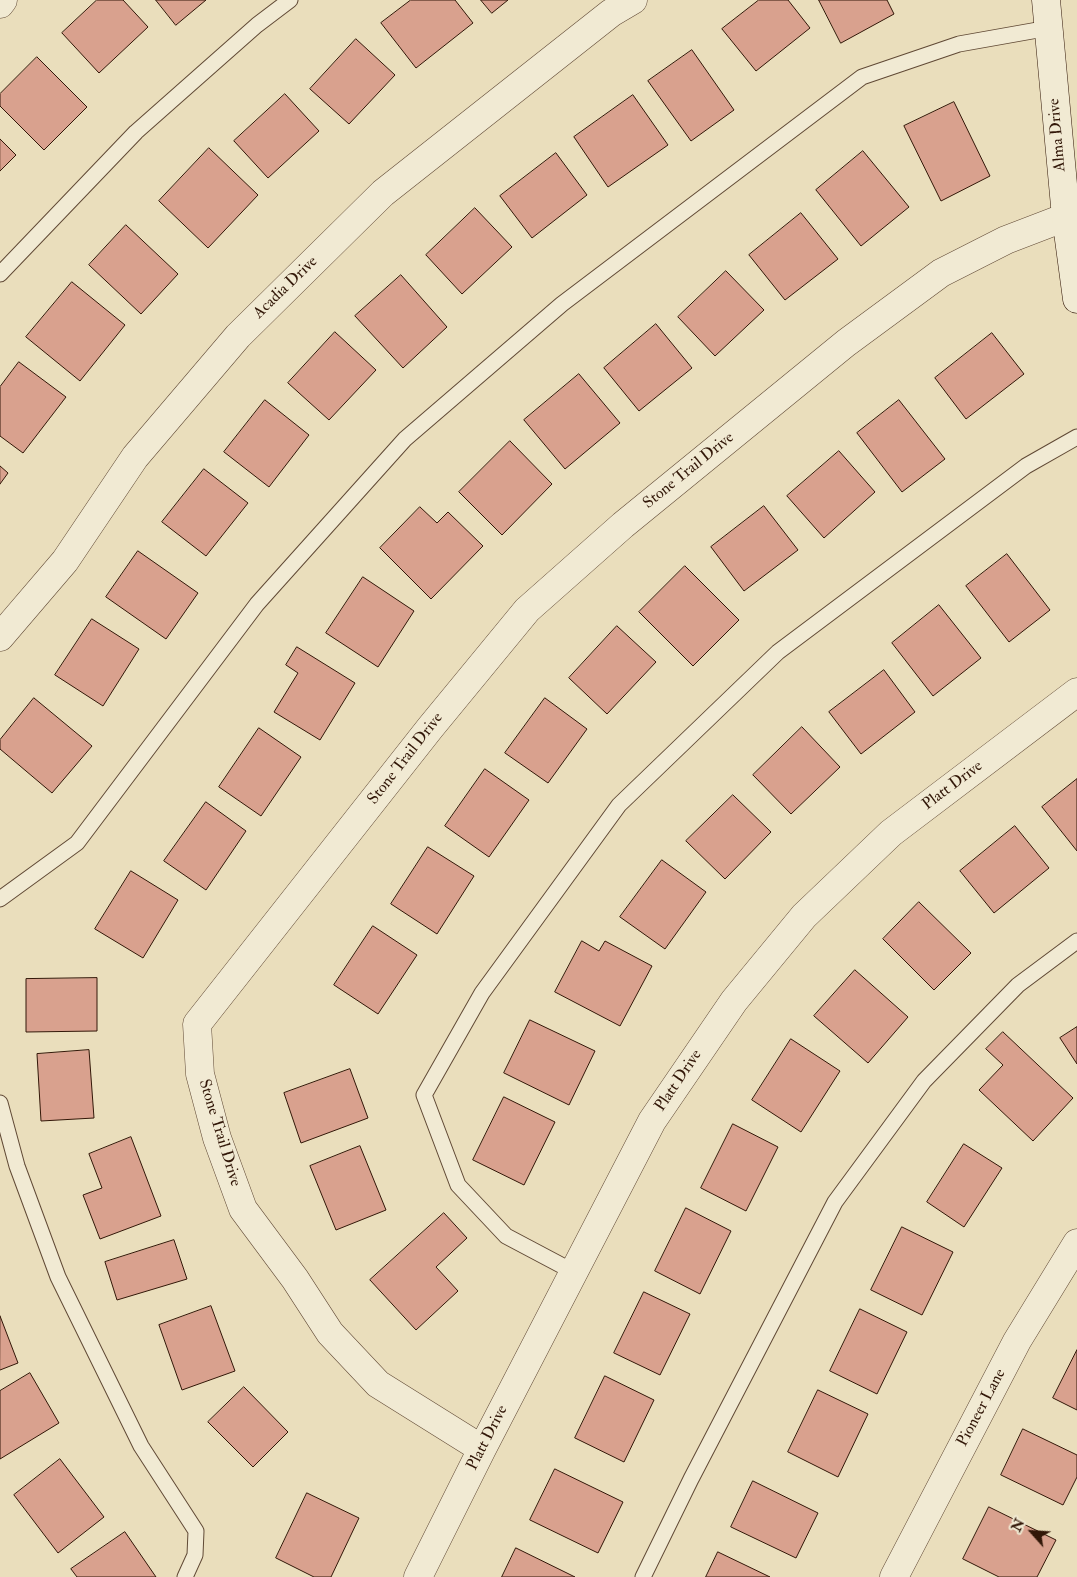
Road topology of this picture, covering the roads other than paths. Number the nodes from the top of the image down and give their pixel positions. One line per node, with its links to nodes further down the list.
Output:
1 (3, 0): 5 (street)
2 (290, 0): 8 (lane)
3 (633, 0): 11 (street, Acadia Drive)
4 (1046, 0): 6 (street, Alma Drive)
5 (0, 4)
6 (1049, 28): 7 (street, Alma Drive); 13 (lane)
7 (1072, 218): 9 (street, Alma Drive); 18 (street, Stone Trail Drive)
8 (0, 274)
9 (1077, 299)
10 (1077, 437): 17 (lane)
11 (0, 637)
12 (1077, 692): 17 (street, Platt Drive)
13 (0, 899)
14 (1077, 941): 21 (lane)
15 (0, 1103): 19 (lane)
16 (1077, 1243): 22 (street, Pioneer Lane)
17 (574, 1272): 18 (street, Platt Drive)
18 (482, 1449): 20 (street, Platt Drive)
19 (185, 1577)
20 (418, 1577)
21 (643, 1577)
22 (894, 1577)

